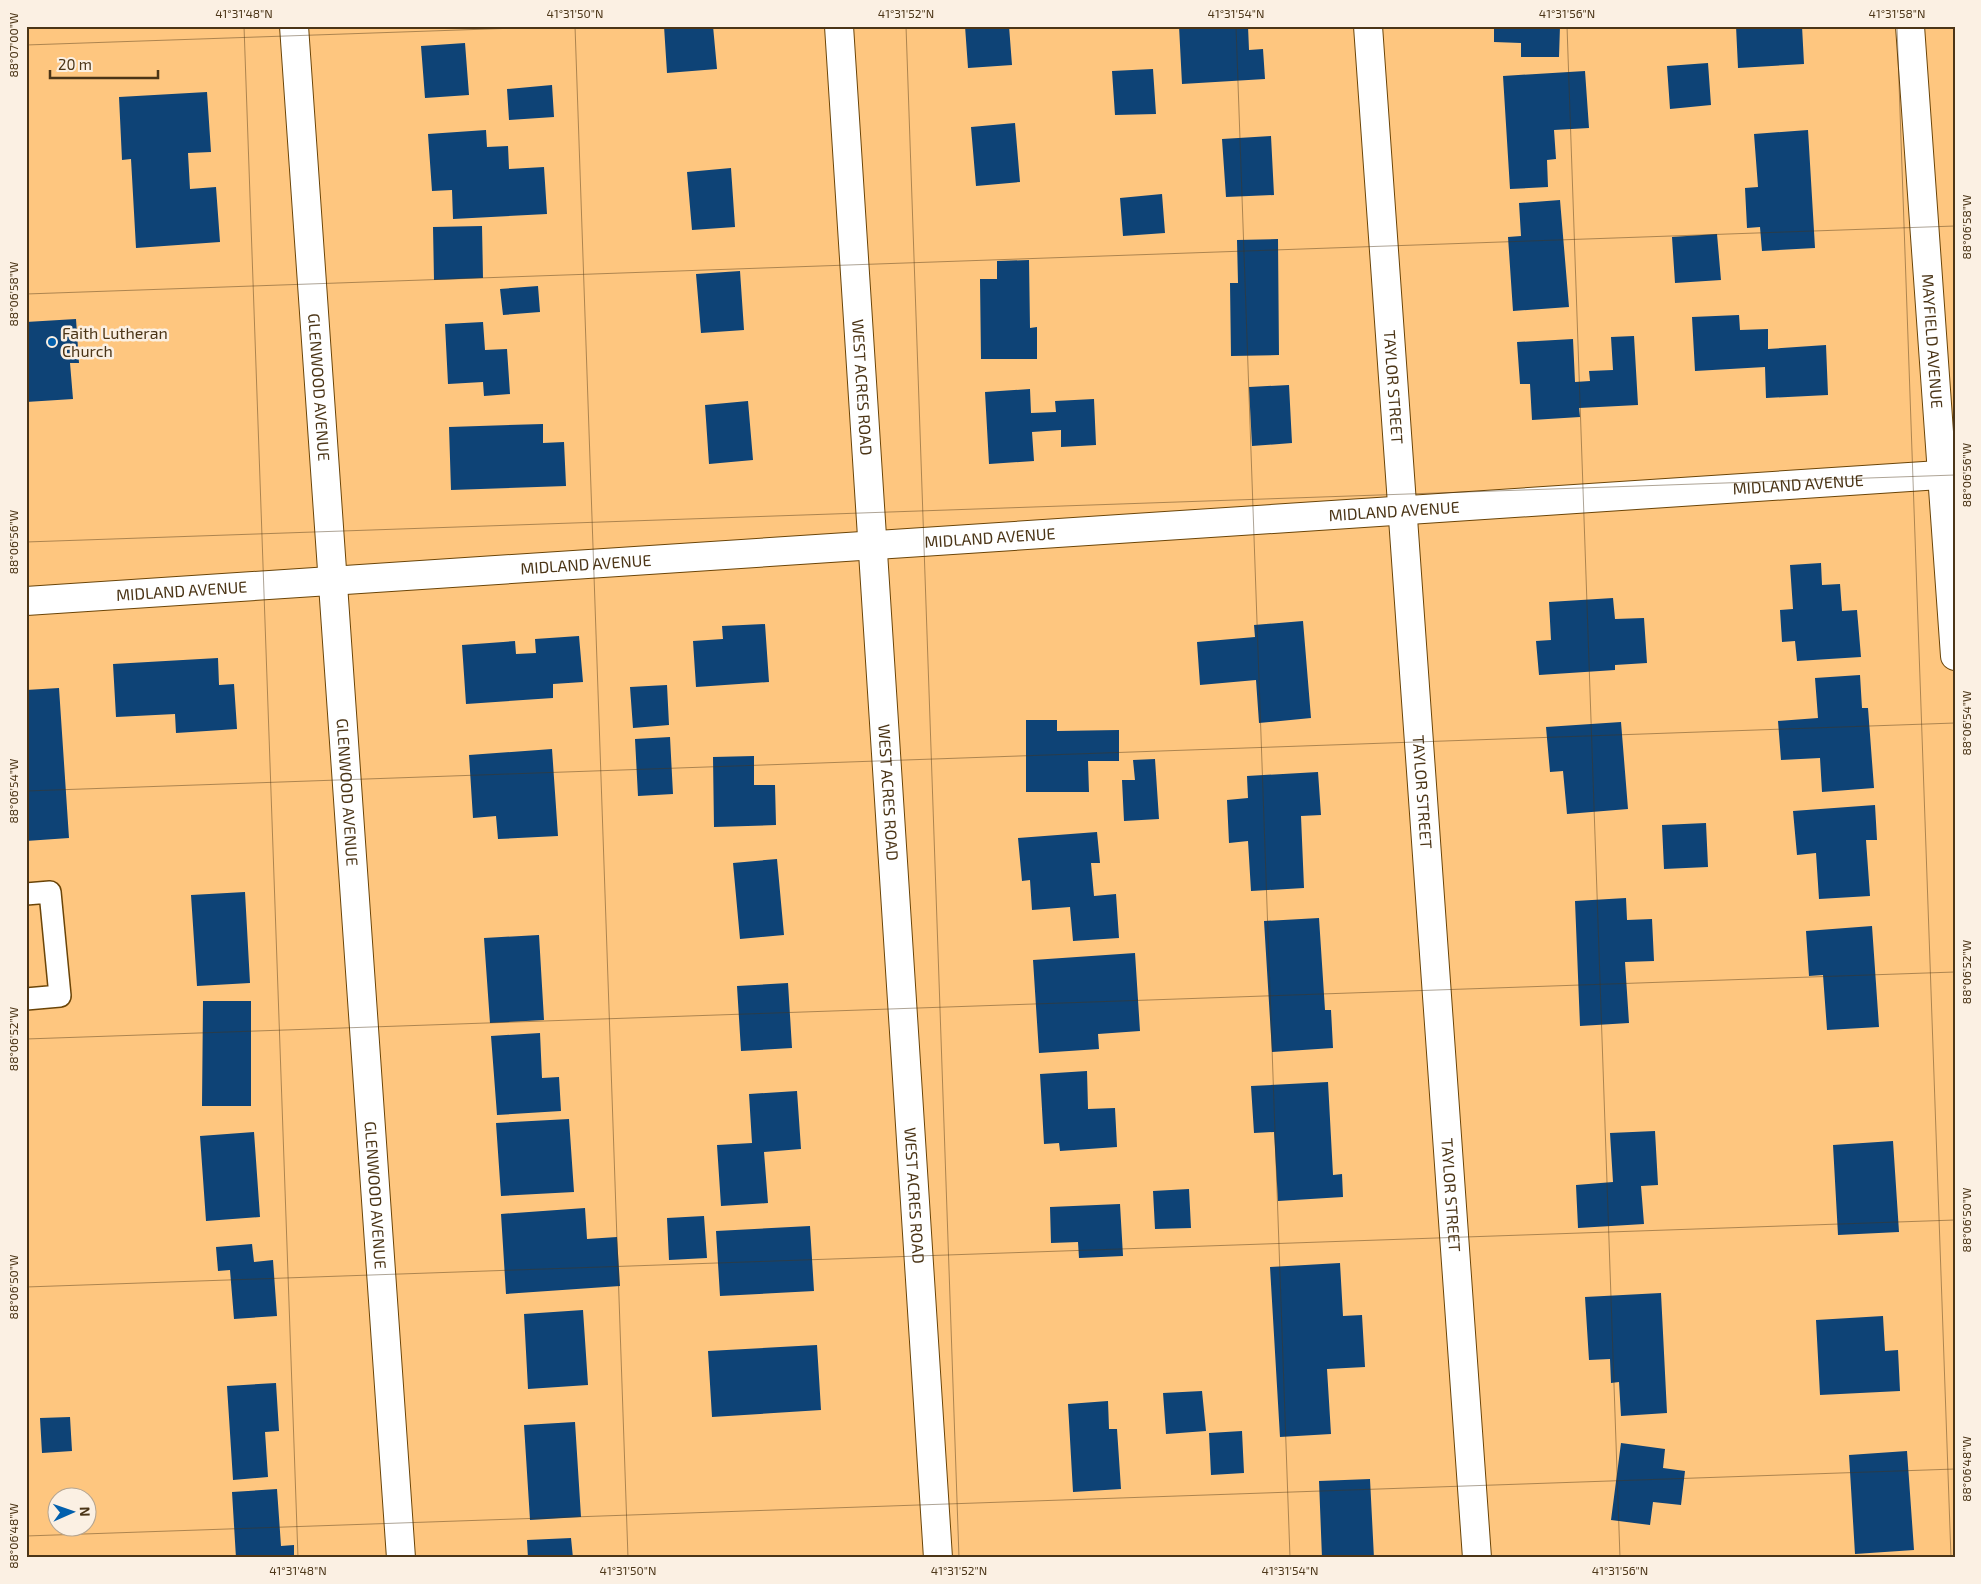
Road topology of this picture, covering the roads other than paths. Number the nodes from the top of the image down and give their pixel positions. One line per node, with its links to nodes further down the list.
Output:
1 (294, 26): 8 (street, GLENWOOD AVENUE)
2 (839, 26): 7 (street, WEST ACRES ROAD)
3 (1368, 26): 6 (street, TAYLOR STREET)
4 (1910, 26): 5 (street, MAYFIELD AVENUE)
5 (1948, 474): 6 (street, MIDLAND AVENUE); 10 (street, MAYFIELD AVENUE)
6 (1402, 510): 7 (street, MIDLAND AVENUE); 15 (street, TAYLOR STREET)
7 (874, 545): 8 (street, MIDLAND AVENUE); 14 (street, WEST ACRES ROAD)
8 (332, 580): 9 (street, MIDLAND AVENUE); 13 (street, GLENWOOD AVENUE)
9 (26, 600)
10 (1955, 656)
11 (26, 894): 12 (lane)
12 (26, 999)
13 (401, 1558)
14 (938, 1558)
15 (1477, 1558)

